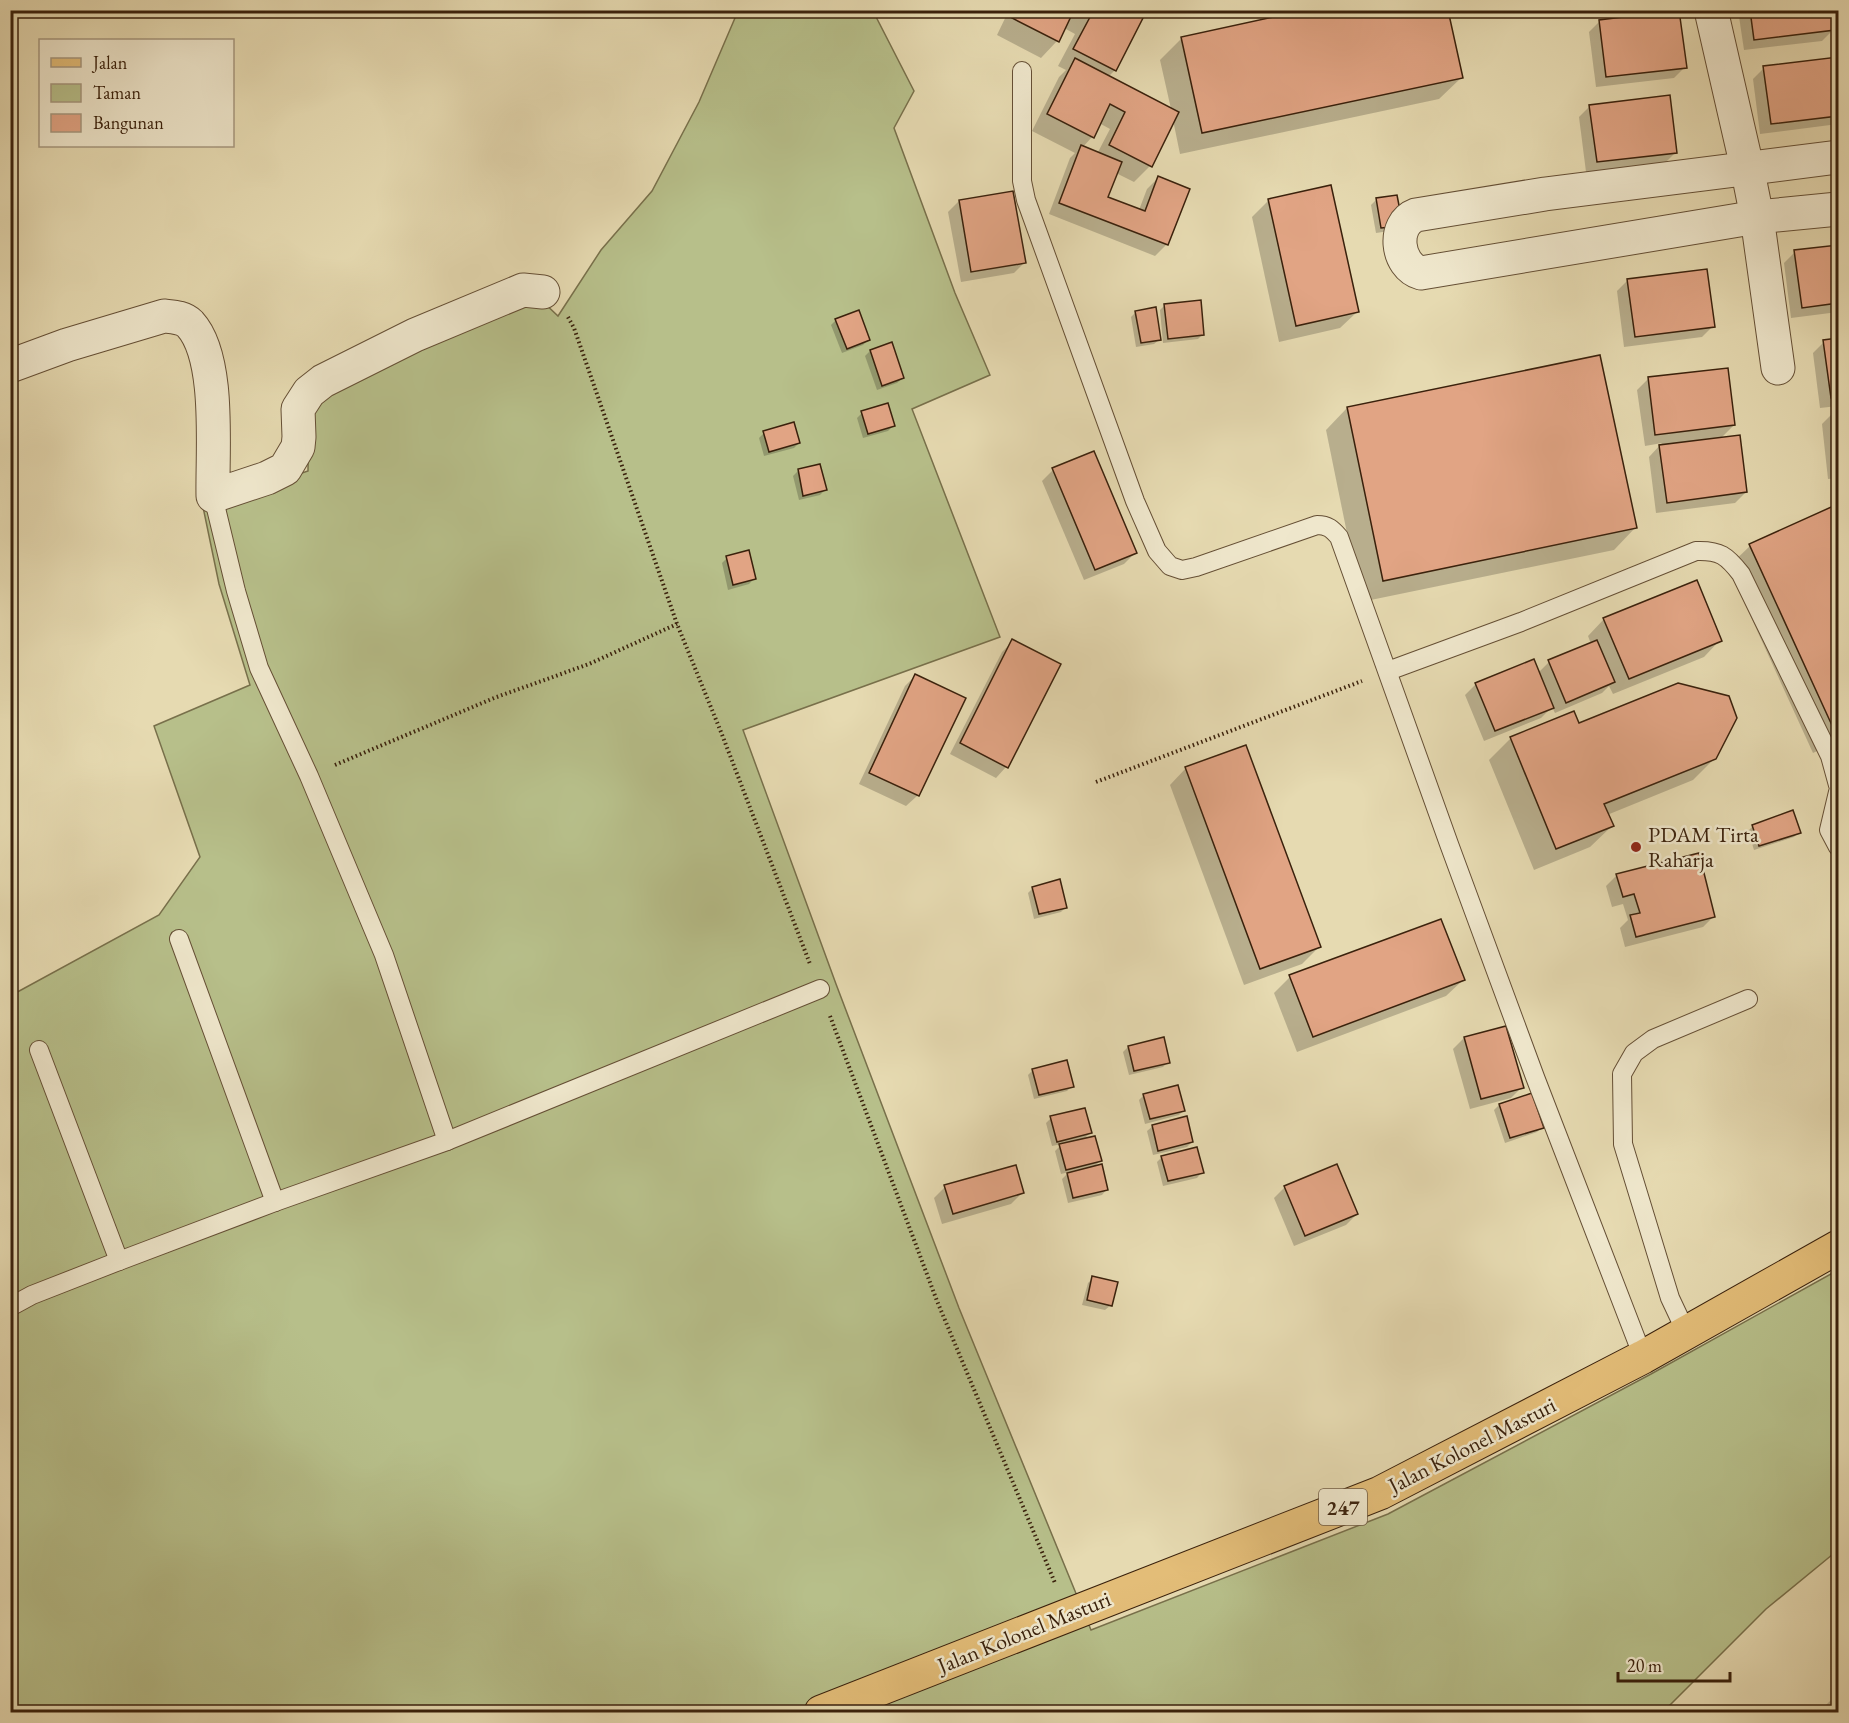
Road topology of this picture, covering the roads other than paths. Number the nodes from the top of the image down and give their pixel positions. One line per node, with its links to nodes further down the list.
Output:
1 (1711, 10): 4 (street)
2 (1022, 71): 11 (lane)
3 (1839, 157): 4 (street)
4 (1747, 167): 6 (street); 6 (street)
5 (1839, 209): 6 (street)
6 (1757, 217): 9 (street)
7 (543, 292): 10 (street)
8 (10, 366): 10 (street)
9 (1778, 368)
10 (213, 496): 19 (lane)
11 (1388, 671): 12 (lane); 25 (lane)
12 (1839, 785)
13 (1839, 792): 14 (lane)
14 (1839, 848)
15 (179, 939): 20 (lane)
16 (820, 989): 19 (lane)
17 (1749, 999): 24 (lane)
18 (39, 1050): 22 (lane)
19 (447, 1141): 20 (lane)
20 (275, 1202): 22 (lane)
21 (1839, 1247): 24 (main road, Jalan Kolonel Masturi / 247)
22 (119, 1261): 23 (lane)
23 (10, 1306)
24 (1686, 1332): 25 (main road, Jalan Kolonel Masturi / 247)
25 (1643, 1357): 26 (main road, Jalan Kolonel Masturi / 247)
26 (821, 1713)

